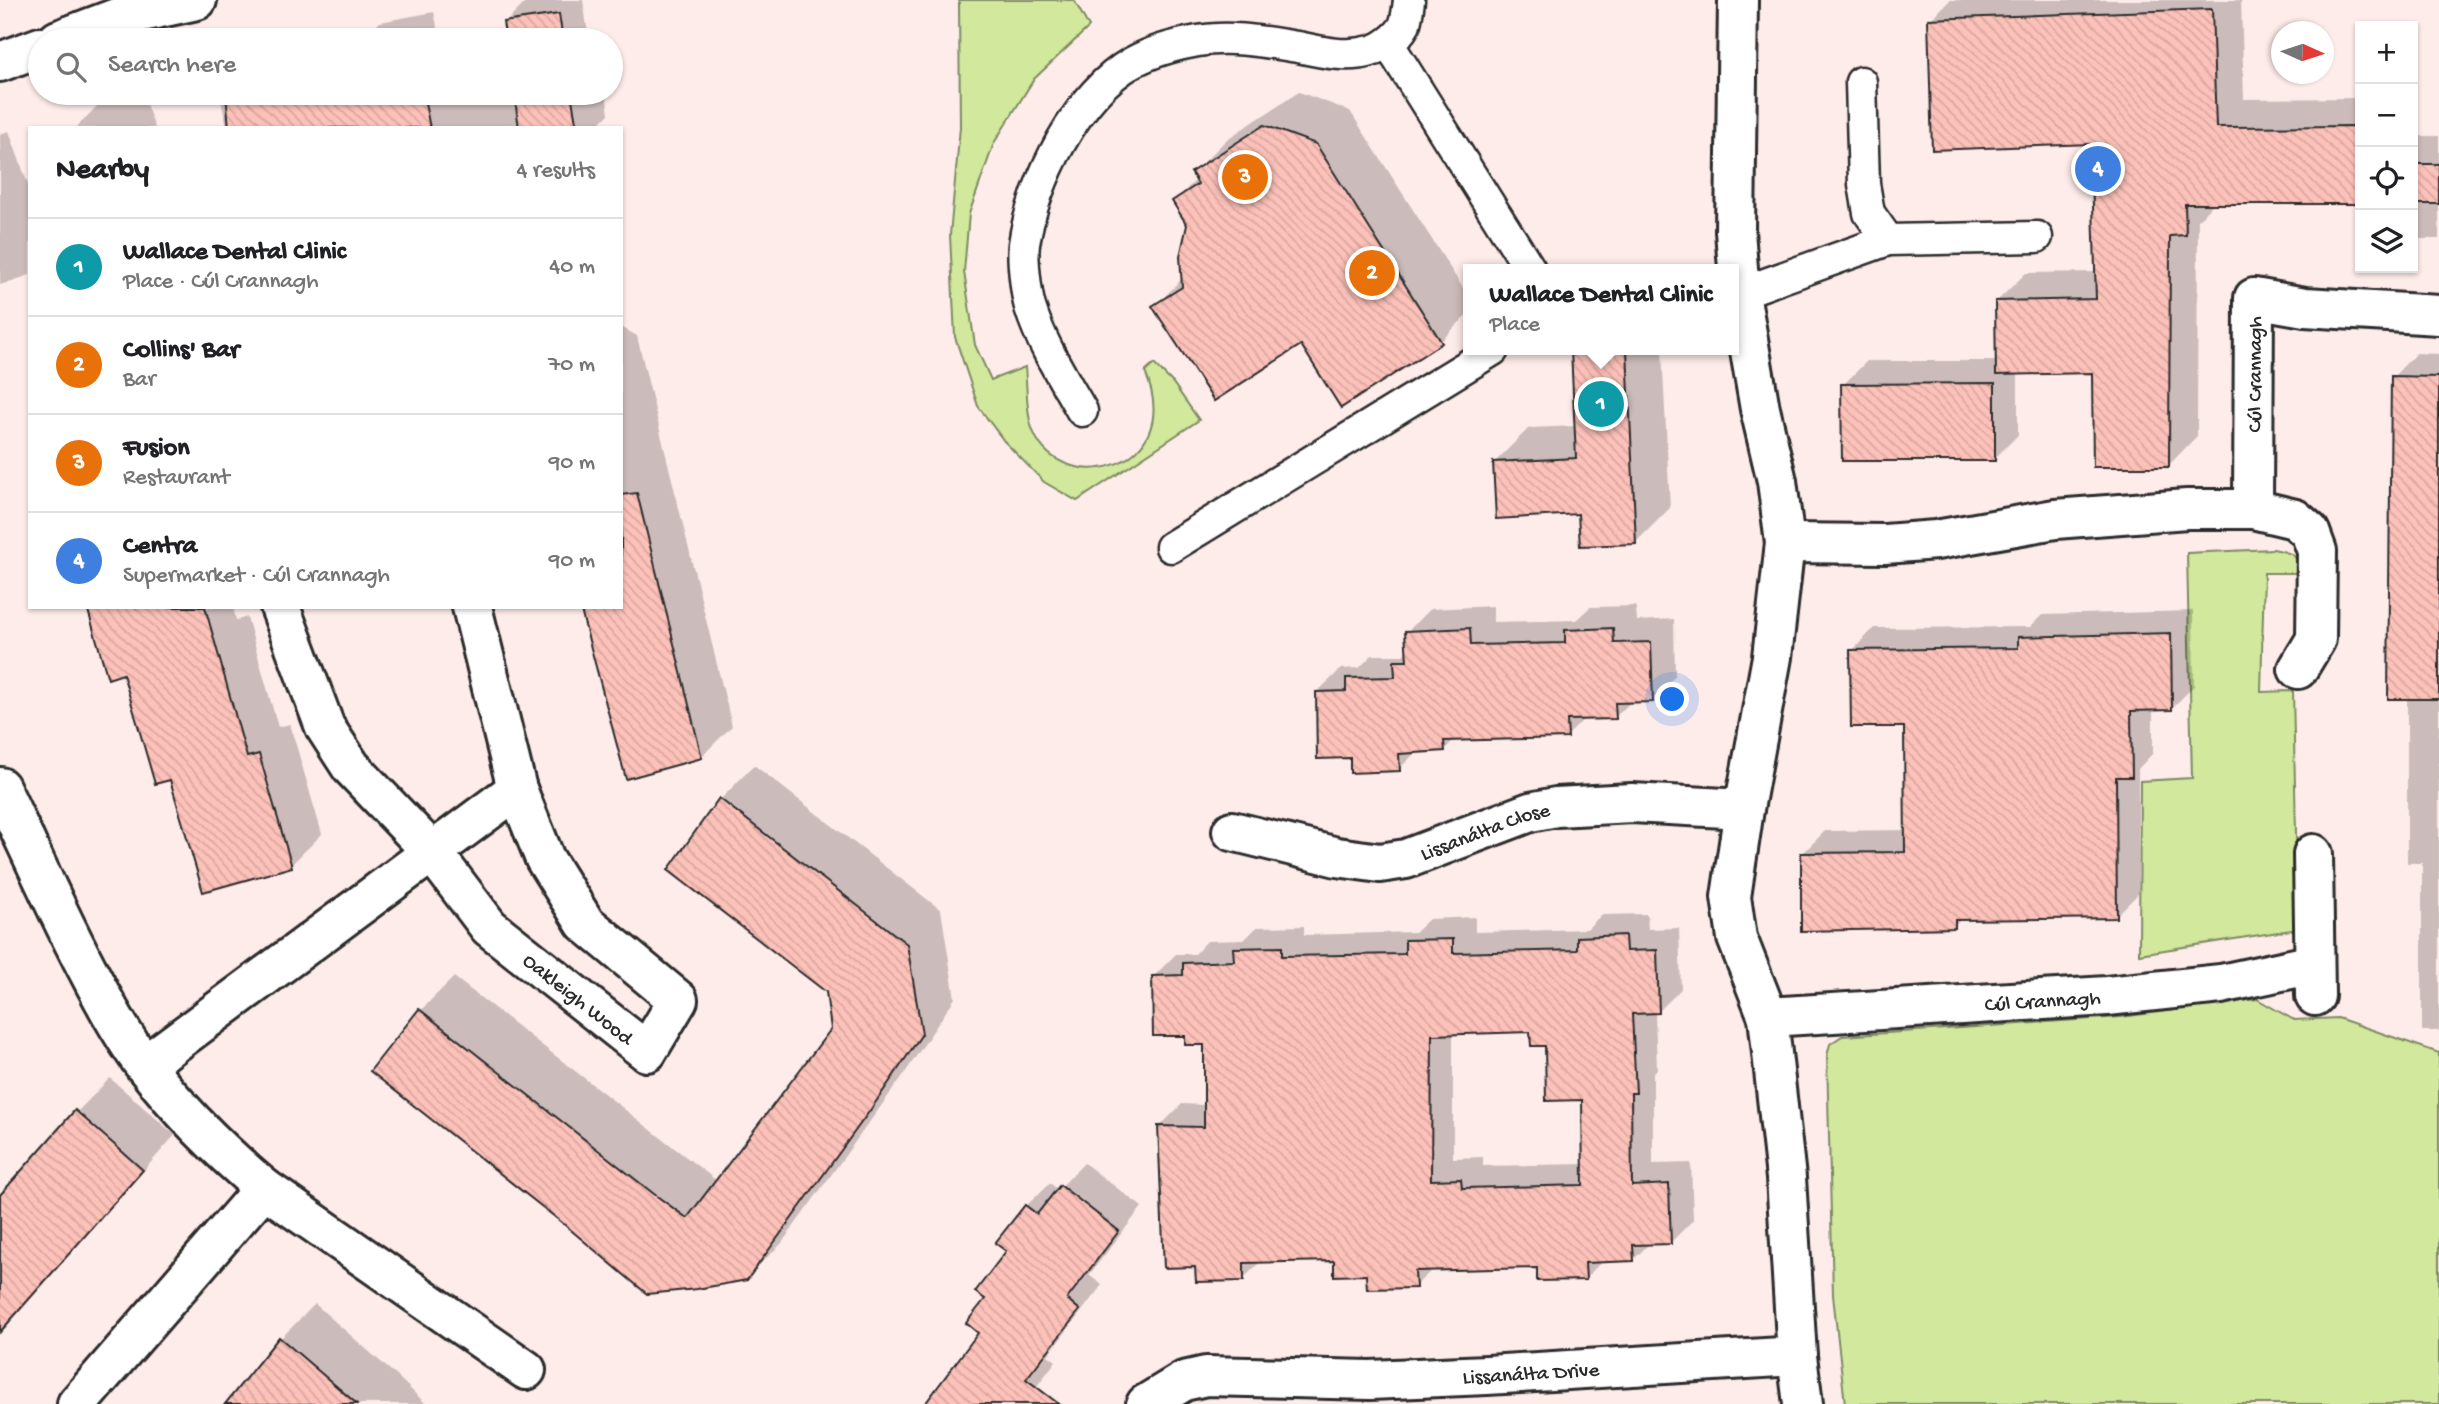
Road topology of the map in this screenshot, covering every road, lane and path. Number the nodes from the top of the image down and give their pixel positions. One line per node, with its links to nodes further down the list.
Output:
1 (197, 0): 4 (street)
2 (1409, 0): 5 (lane)
3 (1738, 0): 12 (street)
4 (90, 28)
5 (1388, 43): 11 (lane); 17 (lane)
6 (28, 52): 7 (street)
7 (0, 62)
8 (1861, 82): 10 (lane)
9 (2037, 237): 10 (lane)
10 (1888, 240): 14 (lane)
11 (1527, 264)
12 (1738, 264)
13 (1739, 281): 14 (street)
14 (1740, 293): 19 (street)
15 (2439, 315): 18 (street, Cúl Crannagh)
16 (1485, 355): 20 (lane)
17 (1082, 411)
18 (2253, 509): 19 (street); 23 (street)
19 (1785, 543): 26 (street)
20 (1171, 547)
21 (281, 609): 28 (street, Oakleigh Wood)
22 (472, 609): 25 (street, Oakleigh Wood)
23 (2298, 669)
24 (0, 788): 31 (street)
25 (517, 789): 28 (street); 28 (street, Oakleigh Wood)
26 (1744, 809): 27 (street, Lissanálta Close); 30 (street)
27 (1232, 831)
28 (433, 853): 31 (street)
29 (2313, 854): 30 (street, Cúl Crannagh)
30 (1768, 1017): 33 (street)
31 (145, 1065): 32 (street)
32 (264, 1188): 34 (street); 35 (street)
33 (1797, 1356): 36 (street, Lissanálta Drive); 37 (street)
34 (526, 1370)
35 (77, 1404)
36 (1146, 1404)
37 (1803, 1404)

